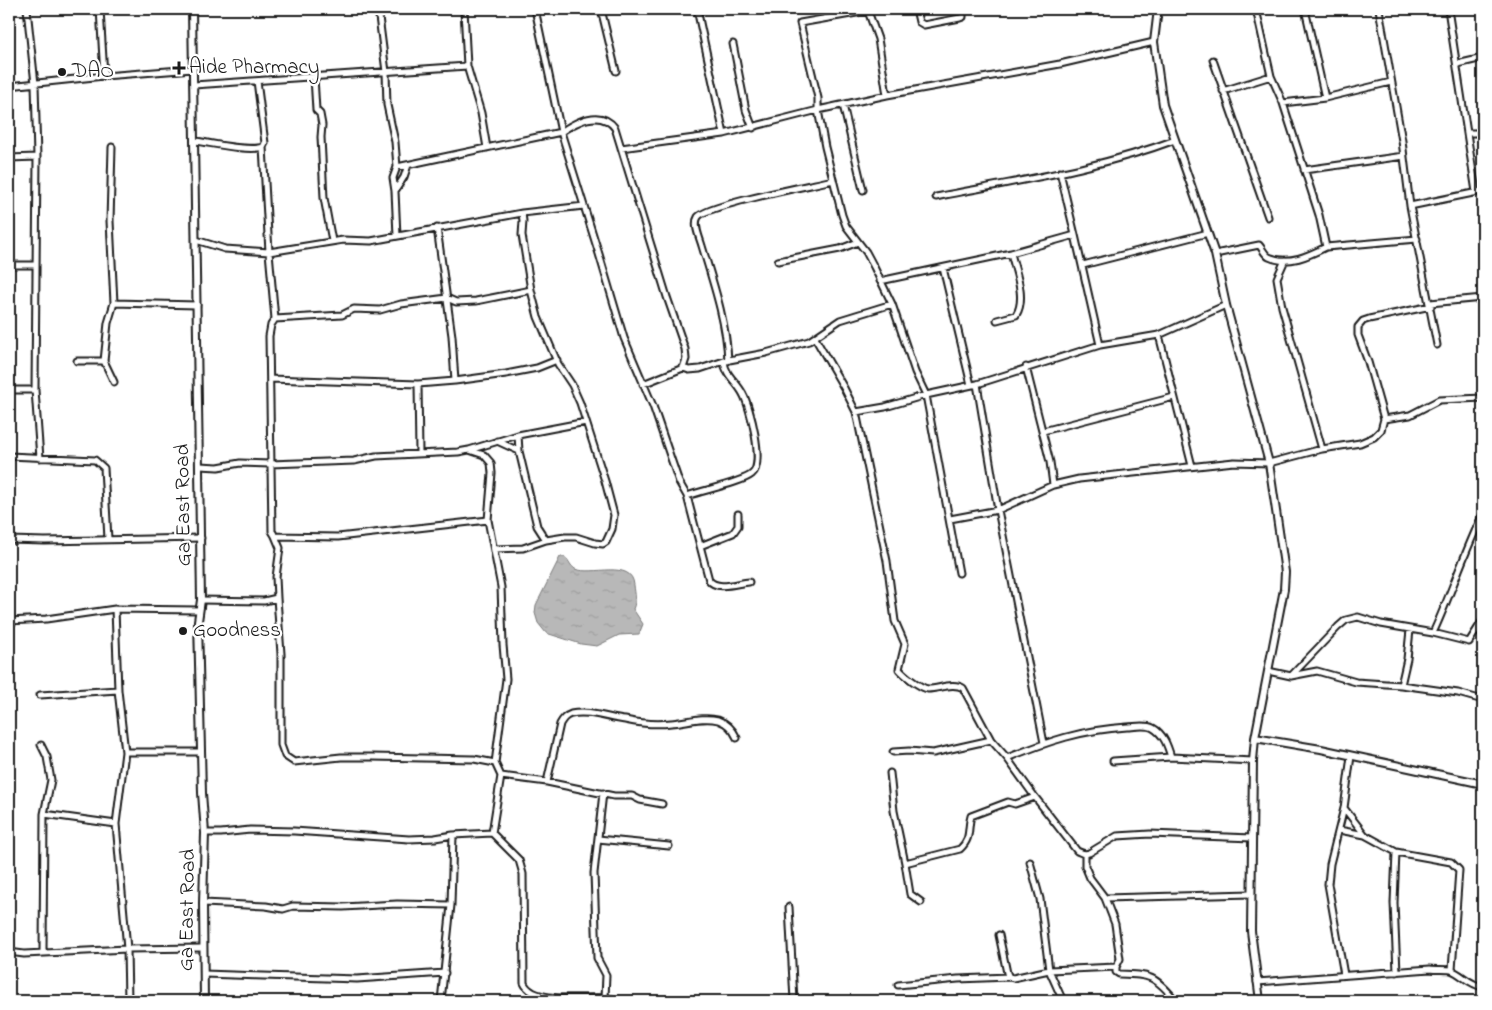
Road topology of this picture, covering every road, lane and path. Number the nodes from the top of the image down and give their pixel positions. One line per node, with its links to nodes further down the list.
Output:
1 (27, 9): 30 (street)
2 (100, 9): 25 (street)
3 (193, 9): 22 (street, Ga East Road)
4 (378, 9): 23 (street)
5 (464, 9): 21 (street)
6 (535, 9): 40 (street)
7 (600, 9): 24 (street)
8 (697, 9): 43 (street)
9 (916, 9): 10 (street)
10 (963, 9)
11 (1158, 9): 16 (street)
12 (1256, 9): 26 (street)
13 (1306, 9): 35 (street)
14 (1379, 9): 29 (street)
15 (1448, 9): 20 (street)
16 (1154, 42): 34 (street); 44 (street)
17 (733, 44): 39 (street)
18 (1483, 58): 20 (street)
19 (1213, 60): 33 (street)
20 (1457, 64): 41 (street)
21 (467, 66): 23 (street); 48 (street)
22 (194, 69): 25 (street); 31 (street, Ga East Road)
23 (386, 72): 27 (street); 54 (street)
24 (616, 72)
25 (104, 76): 30 (street)
26 (1271, 76): 33 (street); 36 (street)
27 (314, 77): 28 (street); 73 (street)
28 (257, 81): 31 (street); 47 (street)
29 (1391, 82): 35 (street); 50 (street)
30 (35, 84): 32 (street); 51 (street)
31 (194, 85): 45 (street, Ga East Road)
32 (9, 86)
33 (1223, 91): 66 (street)
34 (887, 95): 37 (street); 38 (street)
35 (1326, 98): 36 (street)
36 (1283, 103): 55 (street)
37 (843, 105): 38 (street); 58 (street)
38 (818, 110): 39 (street); 57 (street)
39 (753, 128): 43 (street)
40 (560, 132): 48 (street); 49 (street); 63 (street)
41 (1467, 133): 42 (street); 61 (street)
42 (1483, 133)
43 (724, 134): 49 (street)
44 (1175, 140): 56 (street); 68 (street)
45 (195, 141): 47 (street); 72 (street, Ga East Road)
46 (112, 147): 89 (street)
47 (264, 147): 76 (street)
48 (487, 148): 53 (street)
49 (621, 148): 105 (street)
50 (1404, 156): 55 (street); 64 (street)
51 (37, 157): 52 (street); 82 (street)
52 (9, 158)
53 (408, 165): 54 (street); 59 (street)
54 (397, 167): 59 (street)
55 (1304, 170): 75 (street)
56 (1060, 172): 62 (street); 69 (street)
57 (833, 180): 74 (street); 103 (street)
58 (863, 190)
59 (396, 191): 70 (street)
60 (1483, 191): 61 (street)
61 (1476, 192): 64 (street)
62 (936, 197)
63 (584, 206): 65 (street); 110 (street)
64 (1410, 206): 71 (street)
65 (522, 213): 67 (street); 86 (street)
66 (1268, 217)
67 (438, 228): 70 (street); 87 (street)
68 (1208, 234): 78 (street); 83 (street)
69 (1075, 235): 77 (street); 83 (street)
70 (397, 236): 73 (street)
71 (1417, 239): 75 (street); 93 (street)
72 (196, 240): 76 (street); 91 (street, Ga East Road)
73 (332, 241): 76 (street)
74 (858, 242): 80 (street); 85 (street)
75 (1326, 247): 79 (street)
76 (269, 252): 94 (street)
77 (1011, 254): 84 (street); 95 (street)
78 (1215, 254): 79 (street); 92 (street)
79 (1284, 260): 123 (street)
80 (778, 261)
81 (9, 265): 82 (street)
82 (35, 265): 113 (street)
83 (1083, 265): 98 (street)
84 (943, 268): 85 (street); 111 (street)
85 (880, 281): 90 (street)
86 (531, 290): 87 (street); 101 (street)
87 (447, 298): 94 (street); 107 (street)
88 (1483, 298): 93 (street)
89 (114, 303): 91 (street); 100 (street)
90 (892, 304): 97 (street); 114 (street)
91 (196, 305): 131 (street, Ga East Road)
92 (1226, 305): 96 (street); 129 (street)
93 (1430, 305): 99 (street); 118 (street)
94 (275, 320): 106 (street)
95 (997, 320)
96 (1159, 335): 98 (street); 115 (street)
97 (815, 338): 103 (street); 117 (street)
98 (1100, 345): 104 (street)
99 (1437, 345)
100 (104, 360): 102 (street); 108 (street)
101 (557, 360): 107 (street); 119 (street)
102 (77, 361)
103 (726, 361): 105 (street); 134 (street)
104 (1026, 367): 111 (street); 120 (street)
105 (682, 368): 110 (street)
106 (270, 379): 109 (street); 130 (street)
107 (455, 381): 109 (street)
108 (114, 382)
109 (418, 384): 126 (street)
110 (642, 384): 134 (street)
111 (974, 385): 114 (street); 135 (street)
112 (9, 390): 113 (street)
113 (35, 390): 128 (street)
114 (926, 395): 117 (street); 138 (street)
115 (1174, 397): 120 (street); 132 (street)
116 (1483, 398): 118 (street)
117 (856, 412): 165 (street)
118 (1384, 419): 123 (street)
119 (586, 422): 121 (street); 144 (street)
120 (1043, 431): 133 (street)
121 (518, 435): 122 (street); 125 (street)
122 (497, 441): 124 (street); 125 (street)
123 (1322, 449): 129 (street)
124 (470, 450): 126 (street); 139 (street)
125 (519, 451): 144 (street)
126 (419, 453): 130 (street)
127 (9, 456): 128 (street)
128 (40, 458): 142 (street)
129 (1269, 463): 132 (street); 157 (street)
130 (270, 464): 131 (street); 140 (street)
131 (200, 466): 141 (street, Ga East Road)
132 (1192, 466): 133 (street)
133 (1053, 485): 135 (street)
134 (687, 496): 145 (street)
135 (998, 510): 138 (street); 166 (street)
136 (738, 514): 145 (street)
137 (1483, 514): 156 (street)
138 (950, 519): 147 (street)
139 (488, 520): 140 (street); 146 (street)
140 (275, 536): 149 (street)
141 (201, 538): 142 (street); 150 (street, Ga East Road)
142 (108, 539): 143 (street)
143 (9, 540)
144 (546, 540): 146 (street)
145 (700, 546): 148 (street)
146 (494, 549): 176 (street)
147 (959, 573)
148 (749, 582)
149 (277, 598): 150 (street); 176 (street)
150 (201, 600): 152 (street, Ga East Road)
151 (115, 609): 152 (street); 154 (street); 160 (street)
152 (199, 610): 169 (street, Ga East Road)
153 (1483, 620): 156 (street)
154 (9, 621)
155 (1410, 630): 156 (street); 158 (street); 159 (street)
156 (1433, 633)
157 (1268, 670): 158 (street); 164 (street)
158 (1290, 676): 159 (street)
159 (1401, 685): 162 (street)
160 (118, 690): 161 (street); 168 (street)
161 (40, 695)
162 (1483, 700)
163 (738, 738): 179 (street)
164 (1255, 738): 171 (street); 175 (street)
165 (991, 740): 170 (street); 173 (street)
166 (1044, 743): 172 (street); 173 (street)
167 (41, 745): 185 (street)
168 (126, 752): 169 (street); 186 (street)
169 (202, 752): 188 (street, Ga East Road)
170 (894, 752)
171 (1351, 756): 180 (street); 184 (street)
172 (1171, 757): 174 (street); 175 (street)
173 (1007, 758): 182 (street)
174 (1113, 761)
175 (1253, 761): 192 (street)
176 (495, 763): 178 (street)
177 (890, 773): 198 (street)
178 (501, 776): 179 (street); 189 (street)
179 (547, 782): 181 (street)
180 (1483, 784)
181 (603, 793): 183 (street); 193 (street)
182 (1035, 797): 196 (street); 198 (street)
183 (662, 804)
184 (1344, 808): 187 (street); 191 (street)
185 (44, 814): 186 (street); 209 (street)
186 (116, 824): 207 (street)
187 (1338, 830): 191 (street); 216 (street)
188 (205, 832): 190 (street); 202 (street, Ga East Road)
189 (492, 833): 190 (street); 221 (street)
190 (453, 835): 203 (street)
191 (1365, 835): 195 (street)
192 (1252, 838): 196 (street); 199 (street)
193 (598, 839): 194 (street); 221 (street)
194 (669, 846)
195 (1396, 852): 212 (street); 213 (street)
196 (1085, 854): 200 (street)
197 (1030, 862): 211 (street)
198 (905, 864): 201 (street)
199 (1252, 894): 200 (street); 218 (street)
200 (1105, 898): 210 (street)
201 (921, 902)
202 (202, 903): 203 (street); 206 (street, Ga East Road)
203 (452, 905): 215 (street)
204 (789, 907): 226 (street)
205 (999, 935): 217 (street)
206 (202, 948): 207 (street); 214 (street, Ga East Road)
207 (127, 949): 209 (street); 222 (street)
208 (9, 952): 209 (street)
209 (43, 952)
210 (1116, 967): 211 (street); 228 (street)
211 (1049, 970): 217 (street); 227 (street)
212 (1452, 970): 213 (street); 220 (street)
213 (1397, 972): 216 (street)
214 (204, 974): 215 (street); 223 (street, Ga East Road)
215 (445, 974): 224 (street)
216 (1344, 974): 218 (street)
217 (1009, 977): 219 (street)
218 (1257, 982): 229 (street)
219 (898, 985)
220 (1483, 987)
221 (605, 998): 225 (street)
222 (128, 1001)
223 (204, 1001)
224 (441, 1001)
225 (622, 1001)
226 (794, 1001)
227 (1062, 1001)
228 (1176, 1001)
229 (1260, 1001)

